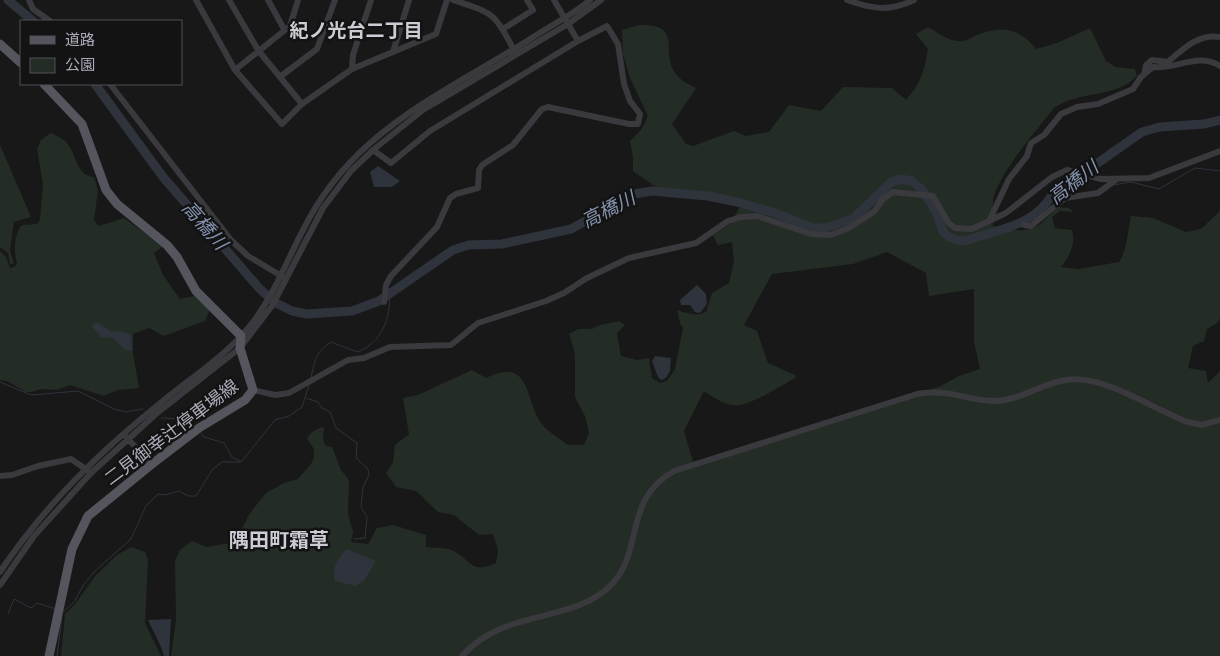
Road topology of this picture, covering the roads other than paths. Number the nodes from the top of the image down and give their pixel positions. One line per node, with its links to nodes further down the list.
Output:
1 (29, 0): 17 (street)
2 (196, 0): 29 (street)
3 (229, 0): 24 (street)
4 (268, 0): 19 (street)
5 (298, 0): 19 (street)
6 (335, 0): 32 (street)
7 (371, 0): 30 (street)
8 (409, 0): 26 (street)
9 (447, 0): 26 (street)
10 (453, 0): 20 (street)
11 (527, 0): 20 (street)
12 (554, 0): 18 (street)
13 (590, 0): 18 (street)
14 (601, 0): 18 (street)
15 (847, 0): 16 (street)
16 (914, 0)
17 (49, 20)
18 (566, 21): 22 (street); 25 (street); 36 (street)
19 (284, 29): 24 (street)
20 (503, 29): 25 (street)
21 (1220, 37): 31 (street)
22 (578, 41): 36 (street); 42 (street)
23 (0, 44): 27 (main road)
24 (258, 50): 29 (street); 32 (street)
25 (514, 50): 41 (street)
26 (393, 52): 30 (street)
27 (20, 62)
28 (1220, 66): 31 (street)
29 (235, 70): 35 (street)
30 (352, 70): 35 (street)
31 (1144, 75): 39 (street)
32 (281, 76): 35 (street)
33 (45, 85): 44 (main road)
34 (111, 85): 41 (street)
35 (302, 104)
36 (373, 150): 41 (street)
37 (1220, 151): 38 (street)
38 (1117, 179): 39 (street); 40 (street)
39 (990, 221): 46 (street)
40 (1024, 225)
41 (284, 277): 43 (street)
42 (384, 302)
43 (269, 304): 44 (street); 45 (street)
44 (241, 336): 45 (main road, 二見御幸辻停車場線); 48 (street)
45 (240, 348): 46 (main road, 二見御幸辻停車場線); 48 (street)
46 (253, 390): 49 (main road, 二見御幸辻停車場線)
47 (1220, 420): 55 (street)
48 (125, 436): 49 (street); 50 (street)
49 (152, 464): 54 (main road, 二見御幸辻停車場線)
50 (89, 472): 51 (street); 52 (street); 53 (street)
51 (0, 476)
52 (0, 572)
53 (0, 585)
54 (49, 656)
55 (462, 656)

